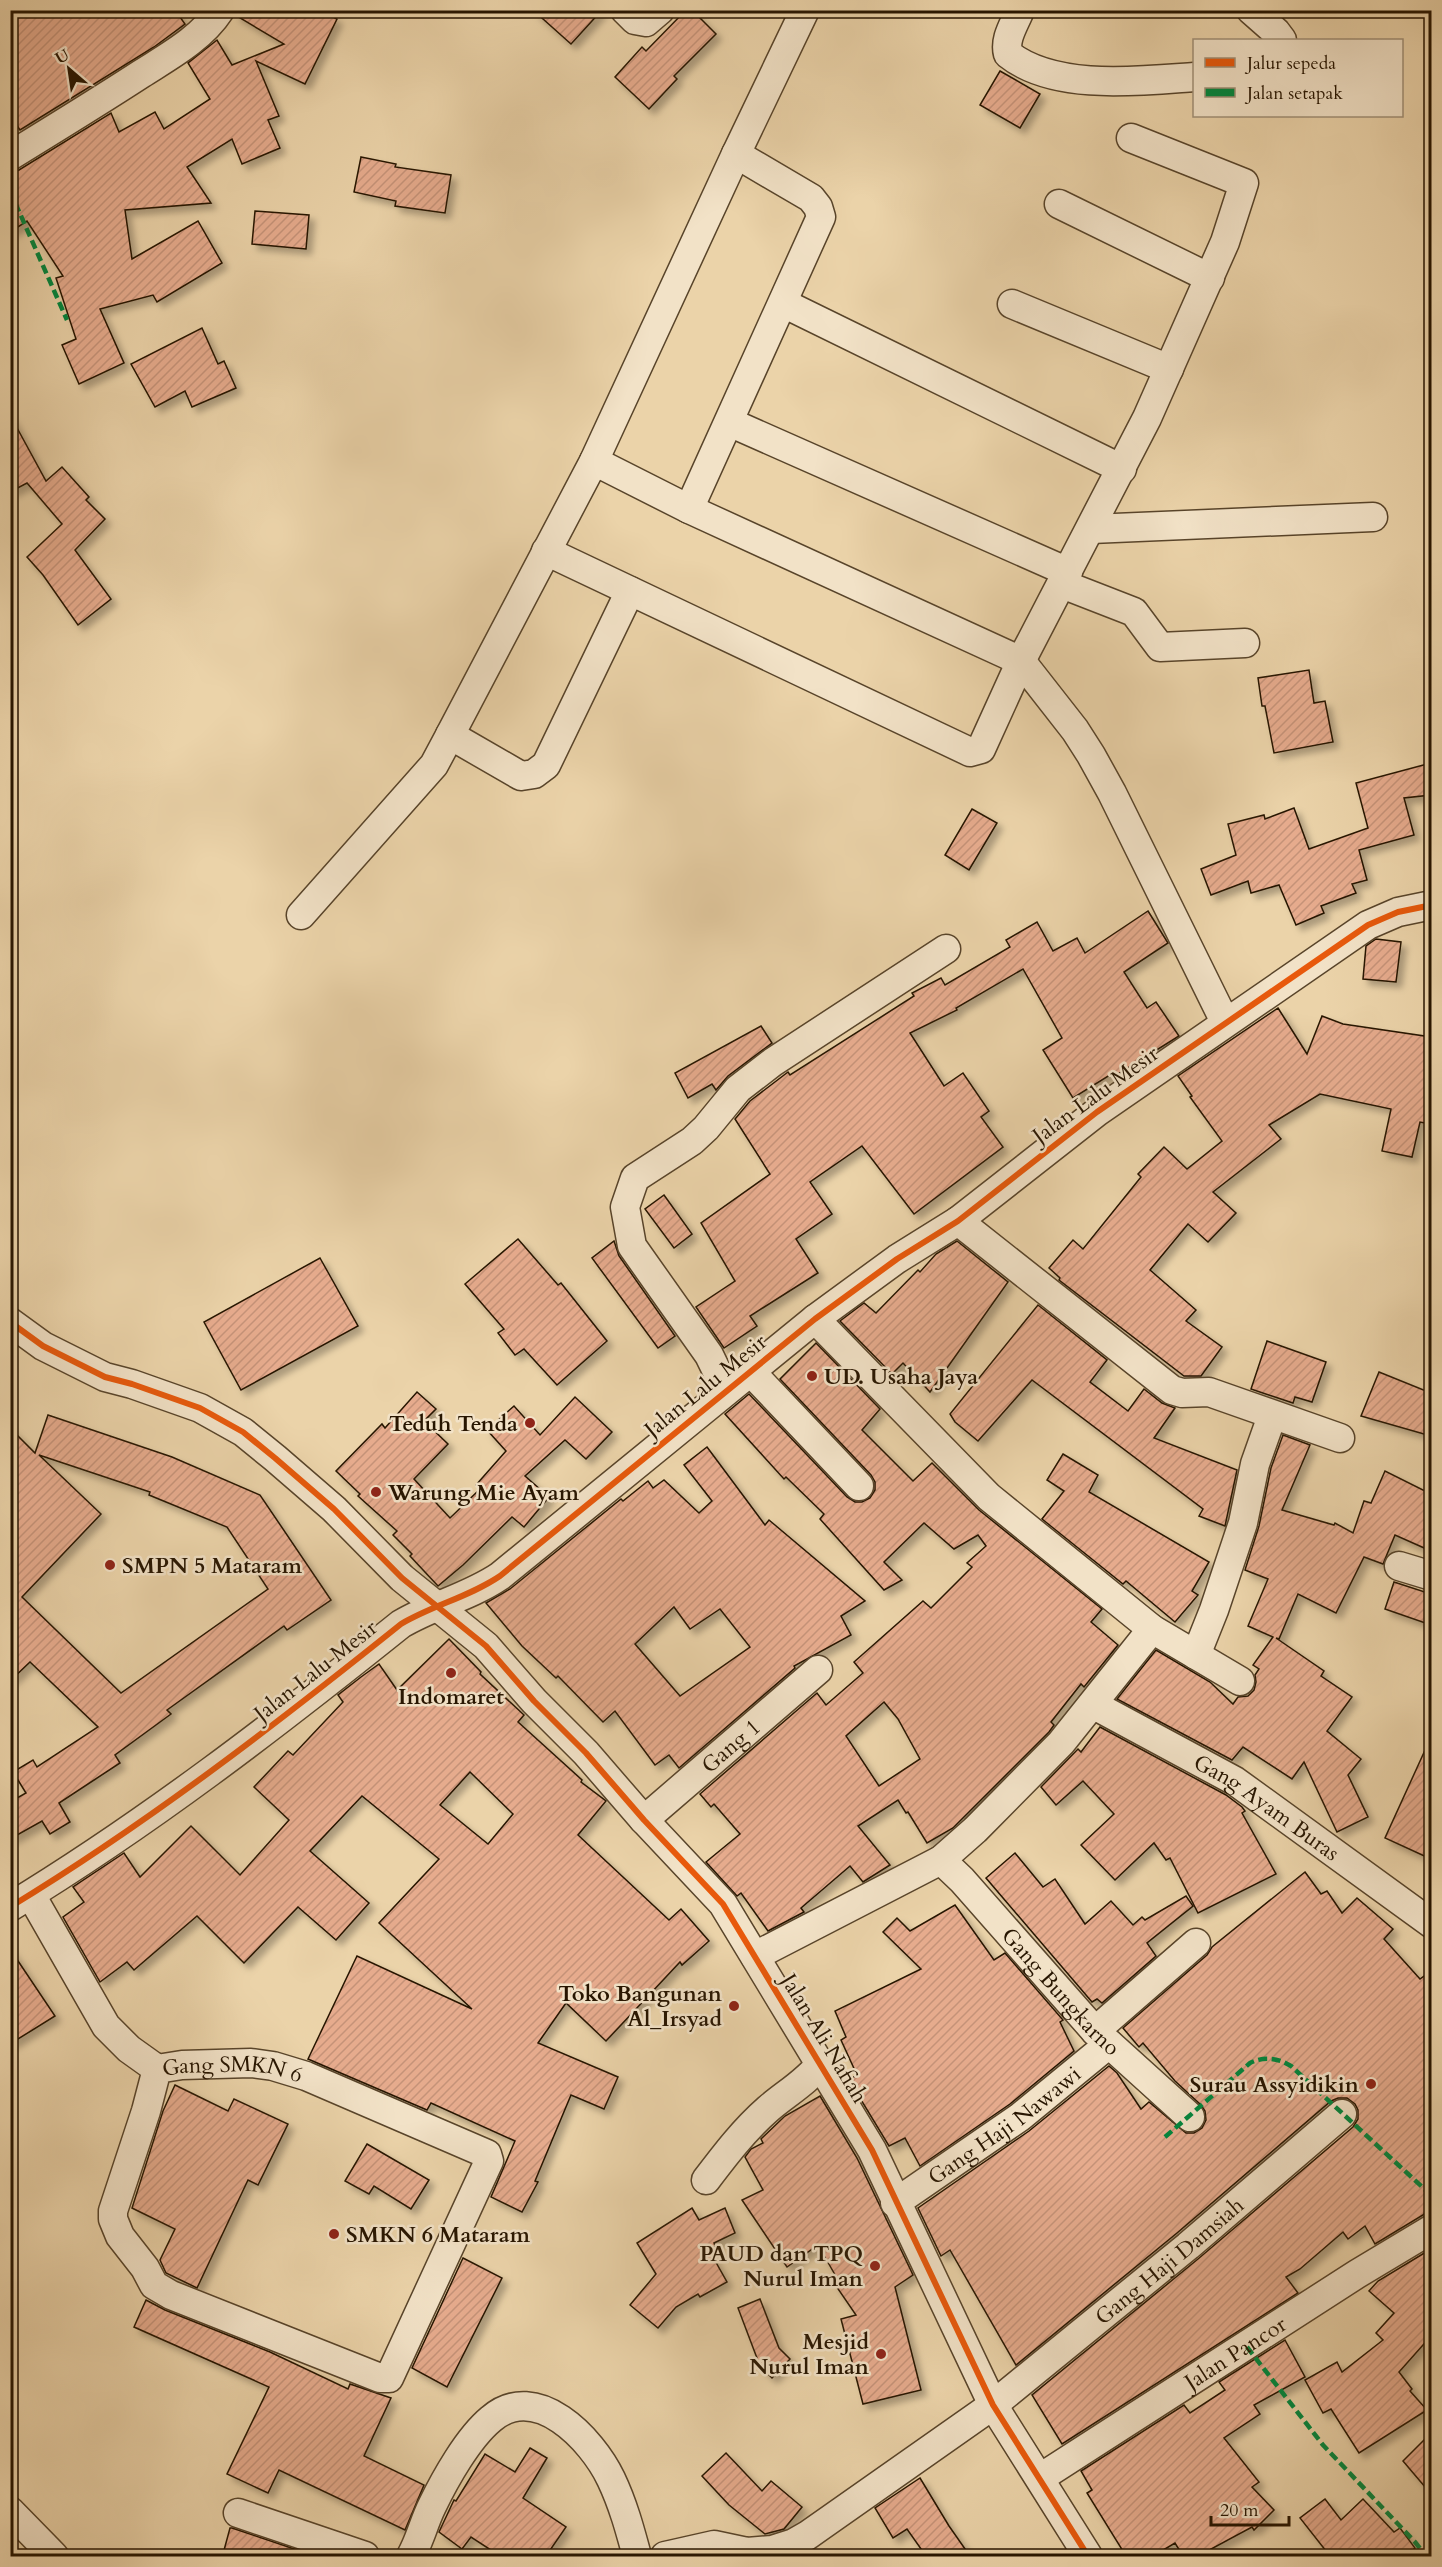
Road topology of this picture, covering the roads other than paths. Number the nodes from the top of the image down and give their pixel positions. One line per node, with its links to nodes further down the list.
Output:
1 (625, 10): 2 (street)
2 (660, 10)
3 (805, 10): 10 (street)
4 (1020, 10): 8 (street)
5 (1251, 10): 7 (street)
6 (212, 14): 11 (street)
7 (1281, 39)
8 (1193, 77)
9 (1131, 138): 13 (street)
10 (736, 154): 14 (street); 18 (street)
11 (10, 156)
12 (1059, 204): 13 (street)
13 (1209, 278): 16 (street)
14 (783, 303): 17 (street); 19 (street)
15 (1012, 304): 16 (street)
16 (1169, 369): 19 (street)
17 (729, 422): 20 (street); 24 (street)
18 (594, 461): 20 (street); 23 (street)
19 (1122, 469): 22 (street)
20 (689, 509): 27 (street)
21 (1373, 517): 22 (street)
22 (1091, 529): 24 (street)
23 (546, 551): 25 (street); 28 (street)
24 (1065, 578): 26 (street); 27 (street)
25 (630, 591): 27 (street); 28 (street)
26 (1245, 643)
27 (1021, 661): 32 (street)
28 (450, 735): 30 (street)
29 (1431, 905): 32 (street, Jalan Lalu Mesir)
30 (302, 915)
31 (946, 950): 37 (street)
32 (1225, 1022): 33 (street, Jalan Lalu Mesir)
33 (958, 1221): 34 (street, Jalan Lalu Mesir); 38 (street)
34 (815, 1319): 36 (street, Jalan Lalu Mesir); 44 (street)
35 (10, 1322): 43 (street, Jalan Ali Nafiah)
36 (750, 1371): 37 (street, Jalan Lalu Mesir); 40 (street)
37 (726, 1390): 43 (street, Jalan Lalu Mesir)
38 (1272, 1416): 39 (street); 45 (street)
39 (1340, 1438)
40 (859, 1486)
41 (1399, 1566): 42 (street)
42 (1431, 1576)
43 (438, 1606): 49 (street, Jalan Ali Nafiah); 51 (street, Jalan Lalu Mesir)
44 (1152, 1629): 45 (street); 48 (street)
45 (1196, 1654): 47 (street)
46 (818, 1670): 49 (street, Gang 1)
47 (1240, 1681)
48 (1094, 1705): 50 (street); 52 (street, Gang Ayam Buras)
49 (644, 1820): 54 (street, Jalan Ali Nafiah)
50 (941, 1860): 54 (street); 55 (street, Gang Bungkarno)
51 (21, 1901): 57 (street, Gang SMKN 6)
52 (1431, 1924)
53 (1196, 1943): 55 (street, Gang Haji Nawawi)
54 (755, 1956): 56 (street, Jalan Ali Nafiah)
55 (1102, 2038): 59 (street, Gang Bungkarno); 61 (street, Gang Haji Nawawi)
56 (821, 2063): 60 (street); 61 (street, Jalan Ali Nafiah)
57 (157, 2069): 57 (street, Gang SMKN 6)
58 (1342, 2114): 63 (street, Gang Haji Damsiah)
59 (1190, 2117)
60 (706, 2180)
61 (895, 2203): 63 (street, Jalan Ali Nafiah)
62 (1431, 2229): 64 (street, Jalan Pancor)
63 (993, 2405): 64 (street, Jalan Ali Nafiah); 71 (street, Gang Haji Damsiah)
64 (1040, 2478): 72 (street, Jalan Ali Nafiah)
65 (10, 2511): 67 (street)
66 (238, 2513): 68 (street)
67 (54, 2556)
68 (365, 2556)
69 (411, 2556): 70 (street)
70 (637, 2556)
71 (665, 2556)
72 (1088, 2556)

